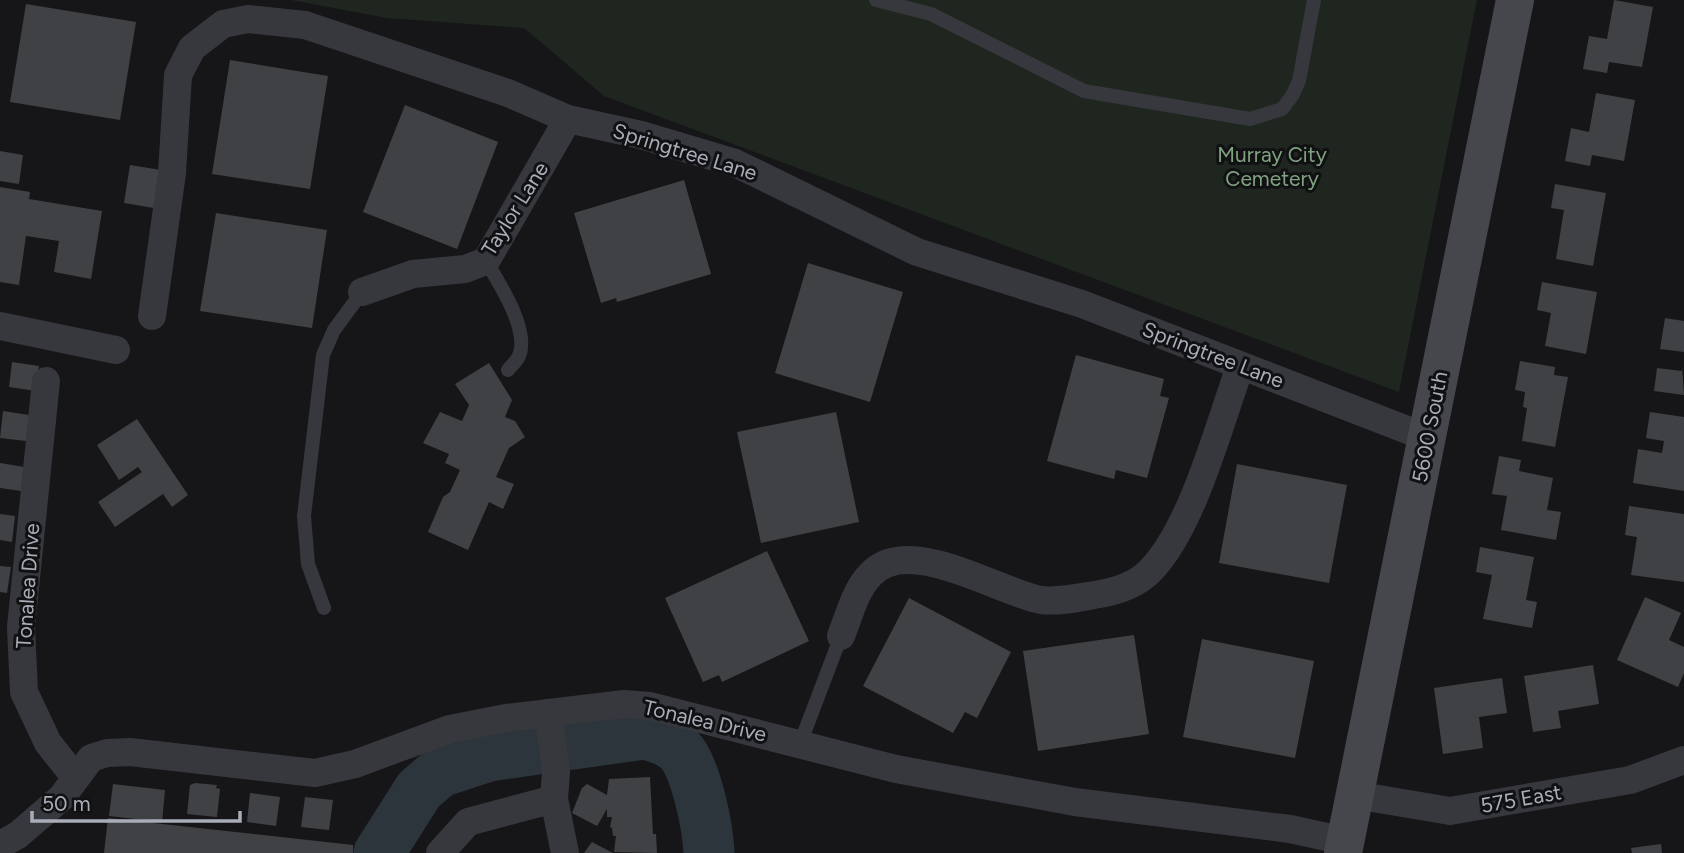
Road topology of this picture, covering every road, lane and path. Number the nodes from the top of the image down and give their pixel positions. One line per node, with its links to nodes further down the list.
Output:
1 (876, 0): 2 (lane)
2 (1314, 0)
3 (1515, 0): 13 (street, 5600 South)
4 (568, 119): 5 (street, Taylor Lane); 7 (street, Springtree Lane); 10 (street, Springtree Lane)
5 (486, 261): 6 (street, Taylor Lane); 11 (lane)
6 (362, 292): 14 (lane)
7 (152, 316)
8 (0, 326): 9 (street)
9 (116, 350)
10 (1240, 367): 13 (street, Springtree Lane); 15 (street)
11 (508, 370)
12 (47, 381): 19 (street, Tonalea Drive)
13 (1428, 438): 21 (street, 5600 South)
14 (324, 608)
15 (841, 636): 17 (lane)
16 (549, 723): 17 (street, Tonalea Drive); 19 (street, Tonalea Drive); 20 (street)
17 (800, 744): 23 (street, Tonalea Drive)
18 (1684, 760): 21 (street, 575 East)
19 (75, 777): 22 (street, Tonalea Drive)
20 (555, 785): 24 (street); 25 (street)
21 (1355, 795): 23 (street, 5600 South)
22 (0, 845)
23 (1344, 847)
24 (440, 853)
25 (565, 853)

